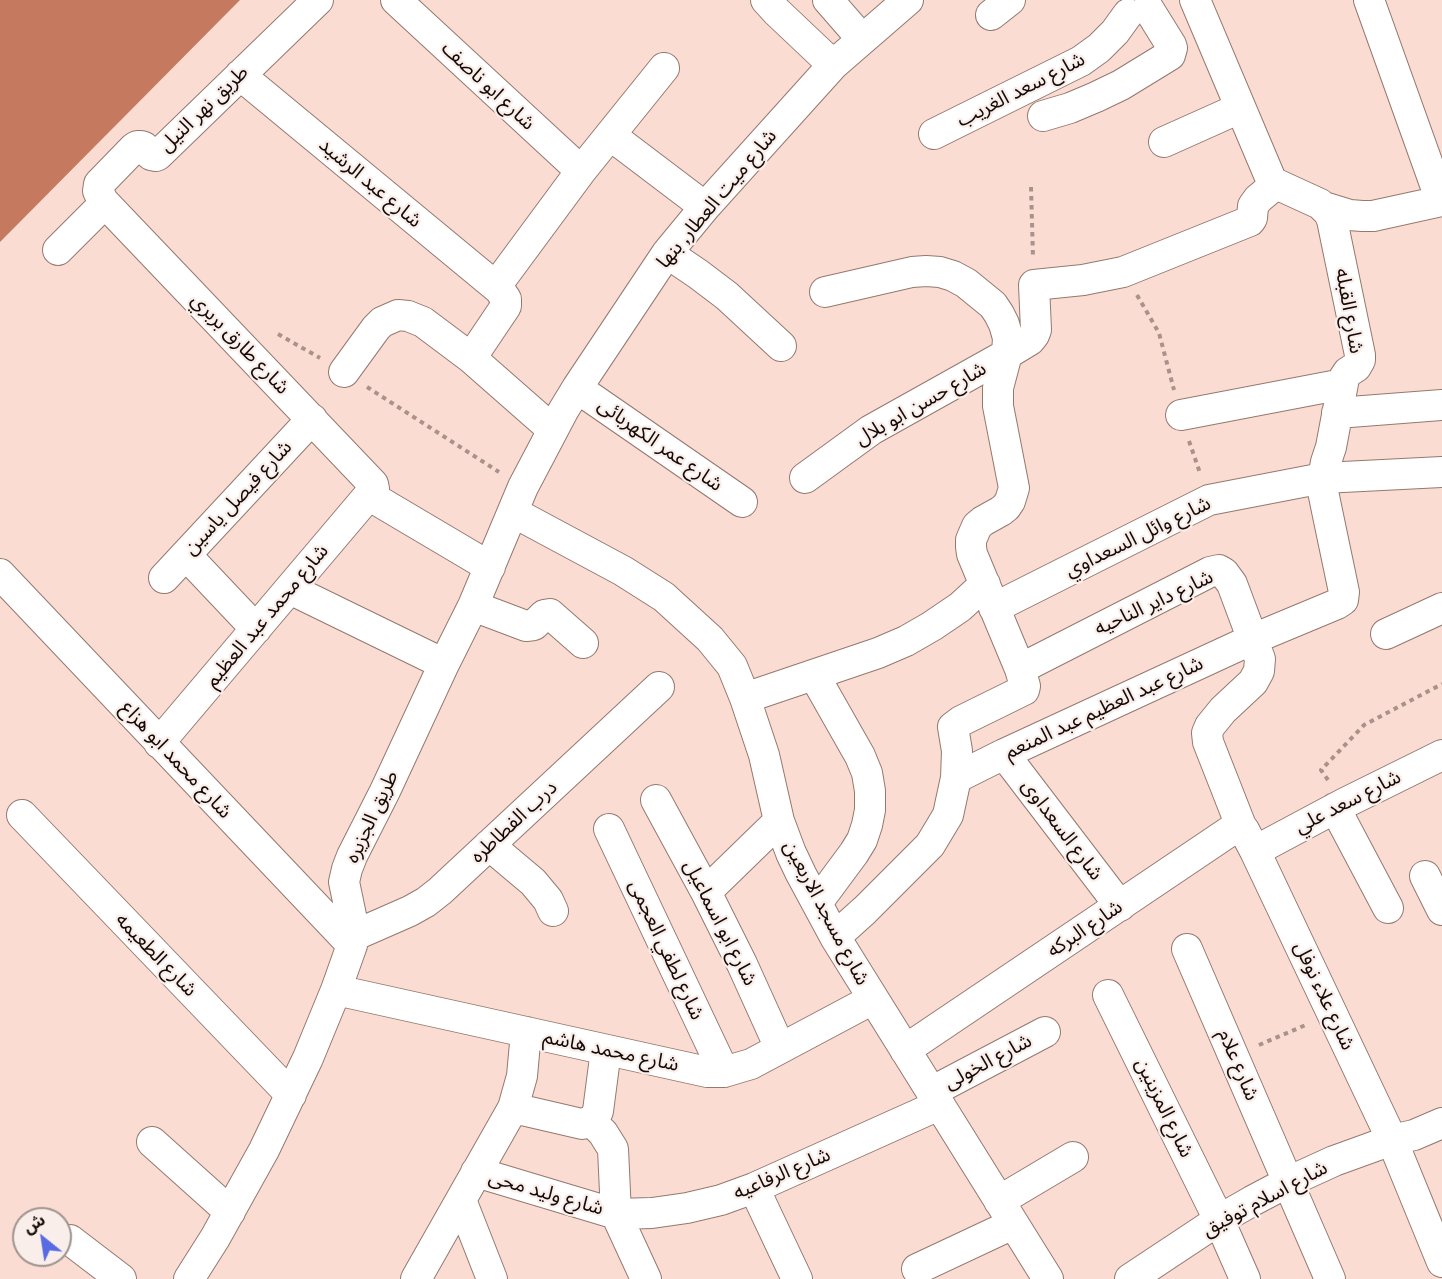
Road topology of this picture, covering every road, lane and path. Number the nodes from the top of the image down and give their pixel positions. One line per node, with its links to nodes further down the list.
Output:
1 (318, 0): 12 (street, طريق نهر النيل)
2 (396, 0): 18 (street, شارع ابو ناصف)
3 (766, 0): 10 (street)
4 (828, 0): 9 (street)
5 (908, 0): 9 (street, شارع ميت العطار, بنها)
6 (1195, 0): 13 (street)
7 (1370, 0): 22 (street)
8 (1141, 6): 14 (street); 15 (street, شارع سعد الغريب)
9 (862, 39): 10 (street, شارع ميت العطار, بنها)
10 (833, 65): 23 (street, شارع ميت العطار, بنها)
11 (664, 68): 16 (street)
12 (240, 75): 21 (street, طريق نهر النيل); 29 (street, شارع عبد الرشيد)
13 (1240, 108): 17 (street); 19 (street)
14 (1043, 116)
15 (934, 134)
16 (610, 135): 18 (street); 23 (street)
17 (1164, 142)
18 (581, 171): 29 (street)
19 (1272, 182): 24 (street); 27 (street)
20 (1030, 187): 28 (path)
21 (103, 201): 25 (street); 40 (street, شارع طارق بربري)
22 (1441, 201): 24 (street)
23 (705, 207): 26 (street, شارع ميت العطار, بنها)
24 (1324, 207): 37 (street, شارع القبله)
25 (58, 250)
26 (667, 253): 32 (street); 36 (street, شارع ميت العطار, بنها)
27 (1123, 272): 28 (street); 39 (path)
28 (1034, 285): 33 (street, شارع حسن ابو بلال)
29 (500, 290): 34 (street)
30 (825, 292): 33 (street)
31 (278, 334): 35 (path)
32 (781, 346)
33 (1007, 354): 43 (street, شارع حسن ابو بلال); 54 (street)
34 (471, 358): 35 (street); 41 (street)
35 (344, 372): 46 (path)
36 (577, 388): 41 (street, شارع ميت العطار, بنها); 48 (street, شارع عمر الكهربائى)
37 (1340, 398): 38 (street); 39 (street); 44 (street, شارع القبله)
38 (1442, 405)
39 (1180, 415): 47 (path)
40 (312, 419): 45 (street, شارع طارق بربري); 49 (street, شارع فيصل ياسين)
41 (553, 430): 46 (street, شارع ميت العطار, بنها)
42 (1442, 472): 44 (street)
43 (805, 478)
44 (1323, 478): 47 (street, شارع وائل السعداوي); 59 (street, شارع القبله)
45 (372, 493): 50 (street); 53 (street, شارع محمد عبد العظيم)
46 (518, 499): 50 (street, طريق الجزيره); 66 (street, شارع مسجد الاربعين)
47 (1209, 500): 54 (street, شارع وائل السعداوي)
48 (742, 502)
49 (186, 555): 52 (street, شارع فيصل ياسين); 57 (street)
50 (489, 567): 55 (street, طريق الجزيره)
51 (0, 574): 67 (street, شارع محمد ابو هزاع)
52 (164, 578)
53 (290, 589): 57 (street, شارع محمد عبد العظيم); 61 (street)
54 (990, 596): 62 (street); 63 (street)
55 (473, 606): 60 (street); 61 (street, طريق الجزيره)
56 (1442, 608): 58 (street)
57 (256, 629): 67 (street, شارع محمد عبد العظيم)
58 (1386, 634)
59 (1253, 639): 62 (street, شارع داير الناحيه); 68 (street, شارع عبد العظيم عبد المنعم); 76 (street, شارع علاء نوفل)
60 (583, 644)
61 (444, 664): 86 (street, طريق الجزيره)
62 (1020, 669): 70 (street)
63 (814, 675): 66 (street); 80 (street)
64 (1442, 684): 72 (path)
65 (659, 687): 77 (street, درب الفطاطره)
66 (746, 698): 74 (street, شارع مسجد الاربعين)
67 (159, 743): 86 (street, شارع محمد ابو هزاع)
68 (1004, 754): 70 (street, شارع عبد العظيم عبد المنعم); 81 (street, شارع السعداوى)
69 (1442, 755): 72 (street, شارع سعد علي)
70 (956, 778): 85 (street)
71 (656, 800): 79 (street, شارع ابو اسماعيل)
72 (1339, 806): 76 (street, شارع سعد علي); 82 (street)
73 (22, 815): 99 (street, شارع الطعيمه)
74 (779, 821): 79 (street); 80 (street, شارع مسجد الاربعين)
75 (609, 829): 98 (street, شارع لطفي العجمى)
76 (1248, 839): 81 (street, شارع البركه); 91 (street, شارع علاء نوفل)
77 (489, 845): 84 (street); 86 (street, درب الفطاطره)
78 (1425, 876): 83 (street)
79 (706, 892): 94 (street, شارع ابو اسماعيل)
80 (817, 903): 85 (street, شارع مسجد الاربعين)
81 (1120, 906): 96 (street, شارع البركه)
82 (1388, 908)
83 (1442, 910)
84 (553, 911)
85 (835, 937): 90 (street, شارع مسجد الاربعين)
86 (353, 941): 88 (street, طريق الجزيره)
87 (1187, 949): 97 (street, شارع علام)
88 (336, 990): 92 (street, شارع محمد هاشم); 99 (street, طريق الجزيره)
89 (1108, 995): 114 (street, شارع المزينين)
90 (873, 999): 94 (street, شارع محمد هاشم); 96 (street, شارع مسجد الاربعين)
91 (1332, 1014): 97 (path); 104 (street, شارع علاء نوفل)
92 (526, 1032): 95 (street, شارع محمد هاشم); 101 (street)
93 (1045, 1032): 100 (street, شارع الخولى)
94 (780, 1048): 98 (street, شارع محمد هاشم)
95 (606, 1050): 98 (street, شارع محمد هاشم); 102 (street)
96 (905, 1050): 100 (street, شارع مسجد الاربعين)
97 (1234, 1056): 108 (street, شارع علام)
98 (724, 1072)
99 (291, 1095): 111 (street, طريق الجزيره)
100 (935, 1099): 109 (street, شارع الرفاعيه); 112 (street, شارع مسجد الاربعين)
101 (513, 1108): 102 (street); 107 (street)
102 (591, 1121): 113 (street)
103 (1442, 1124): 104 (street, شارع اسلام توفيق)
104 (1392, 1140): 108 (street, شارع اسلام توفيق); 116 (street, شارع علاء نوفل)
105 (152, 1142): 111 (street)
106 (1073, 1157): 112 (street)
107 (476, 1172): 110 (street); 113 (street, شارع وليد محى)
108 (1288, 1182): 114 (street, شارع اسلام توفيق); 127 (street, شارع علام)
109 (754, 1188): 113 (street, شارع الرفاعيه); 123 (street)
110 (461, 1200): 120 (street); 121 (street)
111 (230, 1212): 119 (street, طريق الجزيره)
112 (1006, 1212): 117 (street); 124 (street, شارع مسجد الاربعين)
113 (616, 1214): 122 (street)
114 (1219, 1220): 125 (street, شارع اسلام توفيق); 126 (street, شارع المزينين)
115 (72, 1242): 118 (street)
116 (1442, 1262)
117 (917, 1269)
118 (120, 1279)
119 (189, 1279)
120 (416, 1279)
121 (492, 1279)
122 (646, 1279)
123 (797, 1279)
124 (1048, 1279)
125 (1130, 1279)
126 (1245, 1279)
127 (1330, 1279)

